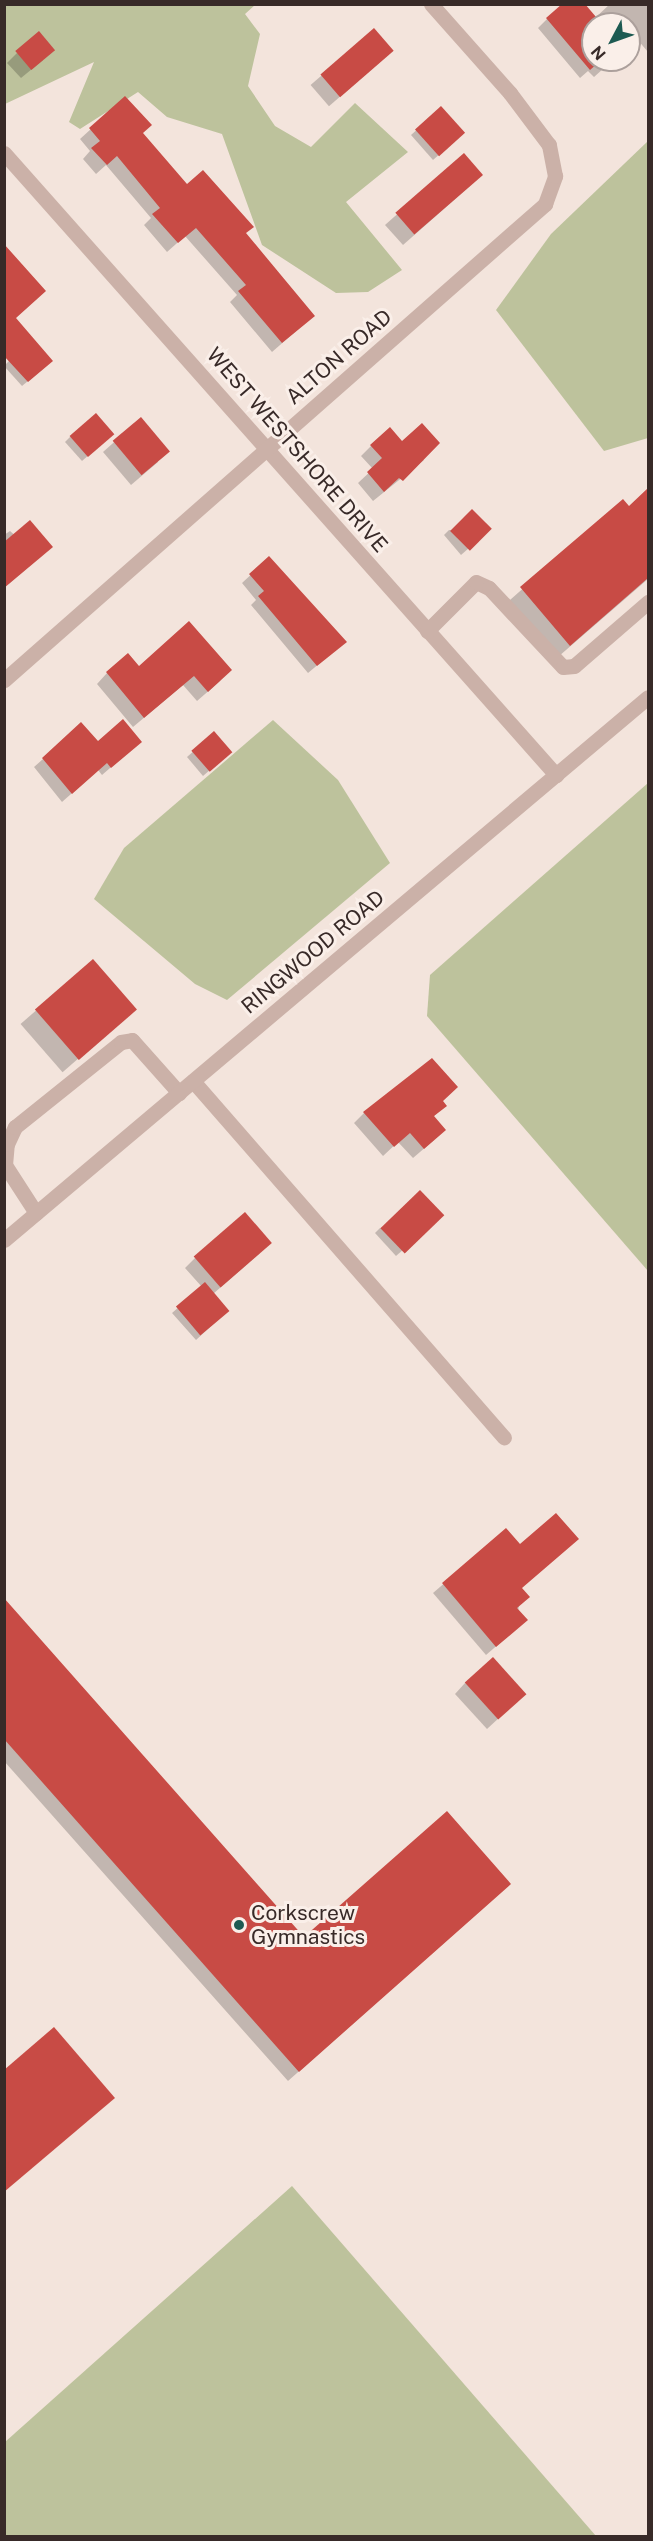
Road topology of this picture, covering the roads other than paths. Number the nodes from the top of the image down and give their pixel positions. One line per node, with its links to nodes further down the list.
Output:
1 (431, 4): 3 (street, ALTON ROAD)
2 (4, 153): 3 (street, WEST WESTSHORE DRIVE)
3 (268, 447): 5 (street, WEST WESTSHORE DRIVE); 6 (street, ALTON ROAD)
4 (648, 602): 5 (street)
5 (427, 631): 8 (street, WEST WESTSHORE DRIVE)
6 (4, 680)
7 (648, 696): 8 (street, RINGWOOD ROAD)
8 (556, 775): 9 (street, RINGWOOD ROAD)
9 (193, 1081): 10 (street, RINGWOOD ROAD); 13 (street)
10 (179, 1093): 11 (street, RINGWOOD ROAD); 11 (street)
11 (36, 1213): 12 (street, RINGWOOD ROAD)
12 (4, 1240)
13 (504, 1438)

